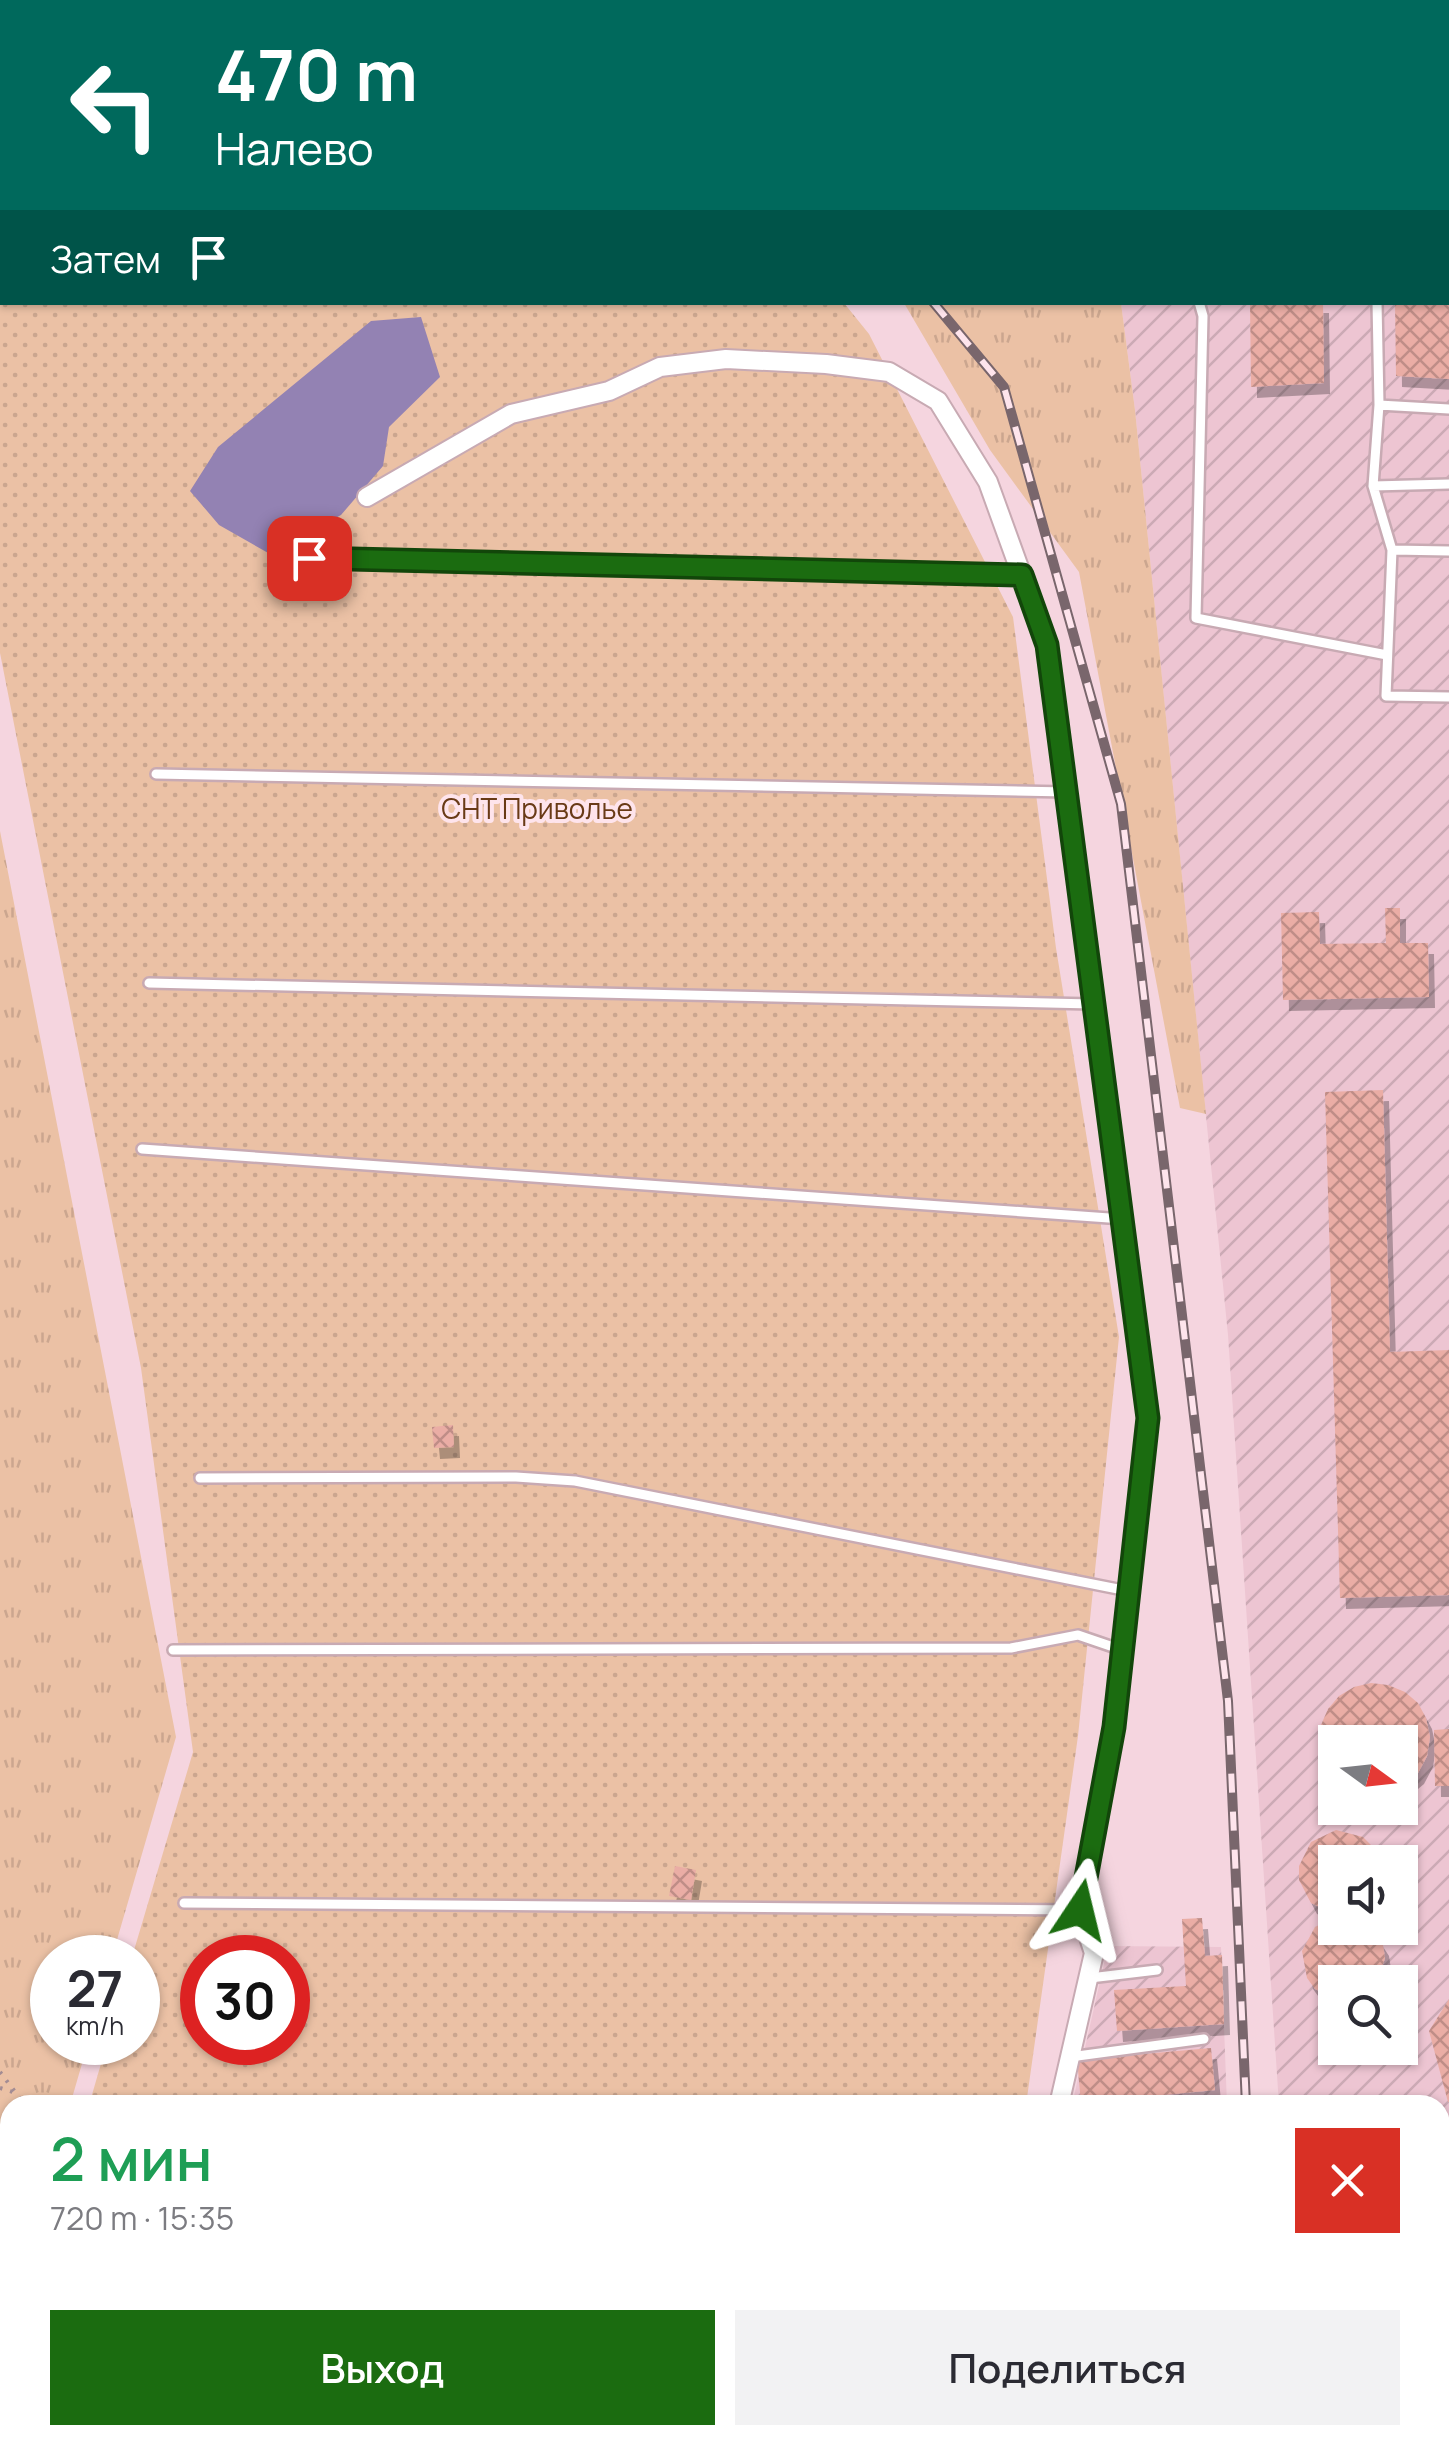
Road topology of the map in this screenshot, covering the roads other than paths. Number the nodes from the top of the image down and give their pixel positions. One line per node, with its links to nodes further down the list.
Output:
1 (1200, 305): 12 (lane)
2 (1377, 305): 3 (lane)
3 (1379, 405): 4 (lane); 6 (lane)
4 (1449, 409)
5 (1449, 484): 6 (lane)
6 (1373, 486): 8 (lane)
7 (367, 497): 11 (street)
8 (1392, 550): 9 (lane); 12 (lane)
9 (1449, 551)
10 (309, 558): 11 (lane)
11 (1022, 575): 15 (street)
12 (1387, 655): 13 (lane)
13 (1449, 697)
14 (156, 774): 15 (lane)
15 (1067, 792): 17 (street)
16 (149, 982): 17 (lane)
17 (1095, 1004): 19 (street)
18 (142, 1149): 19 (lane)
19 (1123, 1220): 21 (street)
20 (200, 1478): 21 (lane)
21 (1128, 1591): 23 (street)
22 (173, 1650): 23 (lane)
23 (1122, 1650): 25 (street)
24 (184, 1903): 25 (lane)
25 (1080, 1910): 27 (street)
26 (1157, 1970): 27 (lane)
27 (1088, 1978): 29 (street)
28 (1204, 2040): 29 (lane)
29 (1070, 2057): 30 (street)
30 (1061, 2095)

